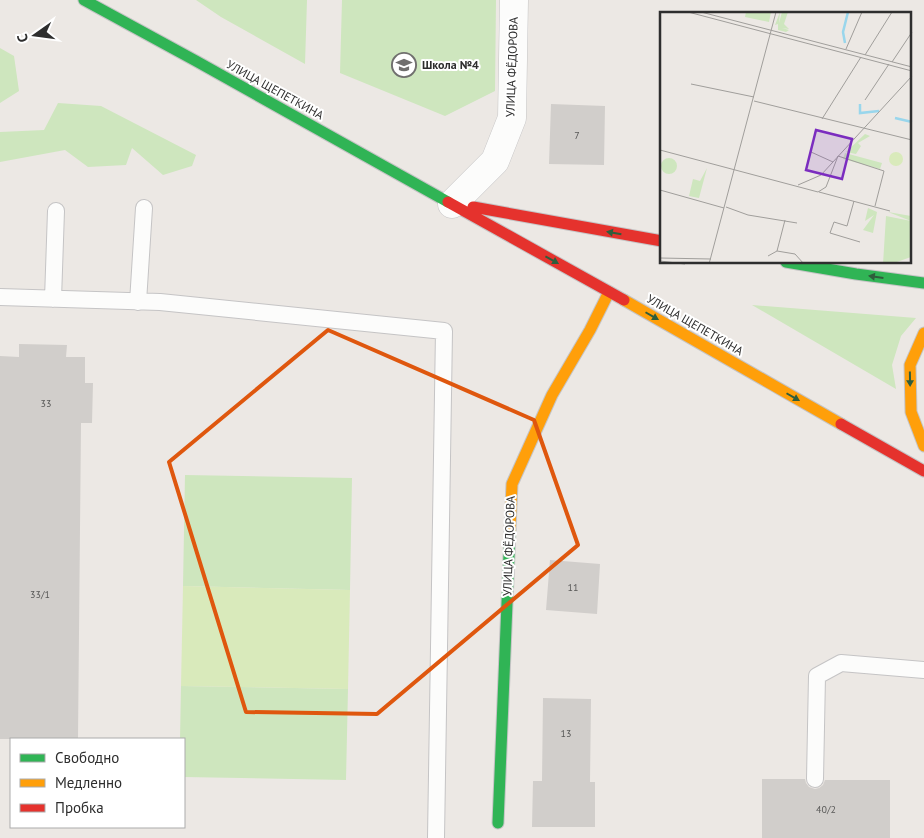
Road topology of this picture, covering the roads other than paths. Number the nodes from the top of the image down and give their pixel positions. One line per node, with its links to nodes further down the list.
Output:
1 (84, 0): 3 (main road, УЛИЦА ЩЕПЕТКИНА)
2 (514, 0): 3 (street, УЛИЦА ФЁДОРОВА)
3 (452, 204): 6 (main road, УЛИЦА ЩЕПЕТКИНА, one-way to 3); 9 (main road, УЛИЦА ЩЕПЕТКИНА, one-way to 9)
4 (144, 208): 12 (lane)
5 (56, 211): 11 (lane)
6 (660, 241)
7 (798, 264): 8 (main road, one-way to 7)
8 (924, 283)
9 (609, 292): 15 (main road, УЛИЦА ЩЕПЕТКИНА, one-way to 15); 18 (main road, УЛИЦА ФЁДОРОВА)
10 (0, 297): 11 (lane)
11 (53, 299): 12 (lane)
12 (138, 302): 19 (lane)
13 (924, 333): 14 (main road, one-way to 14)
14 (924, 446)
15 (924, 471)
16 (924, 670): 17 (lane)
17 (815, 780)
18 (498, 823)
19 (436, 838)

